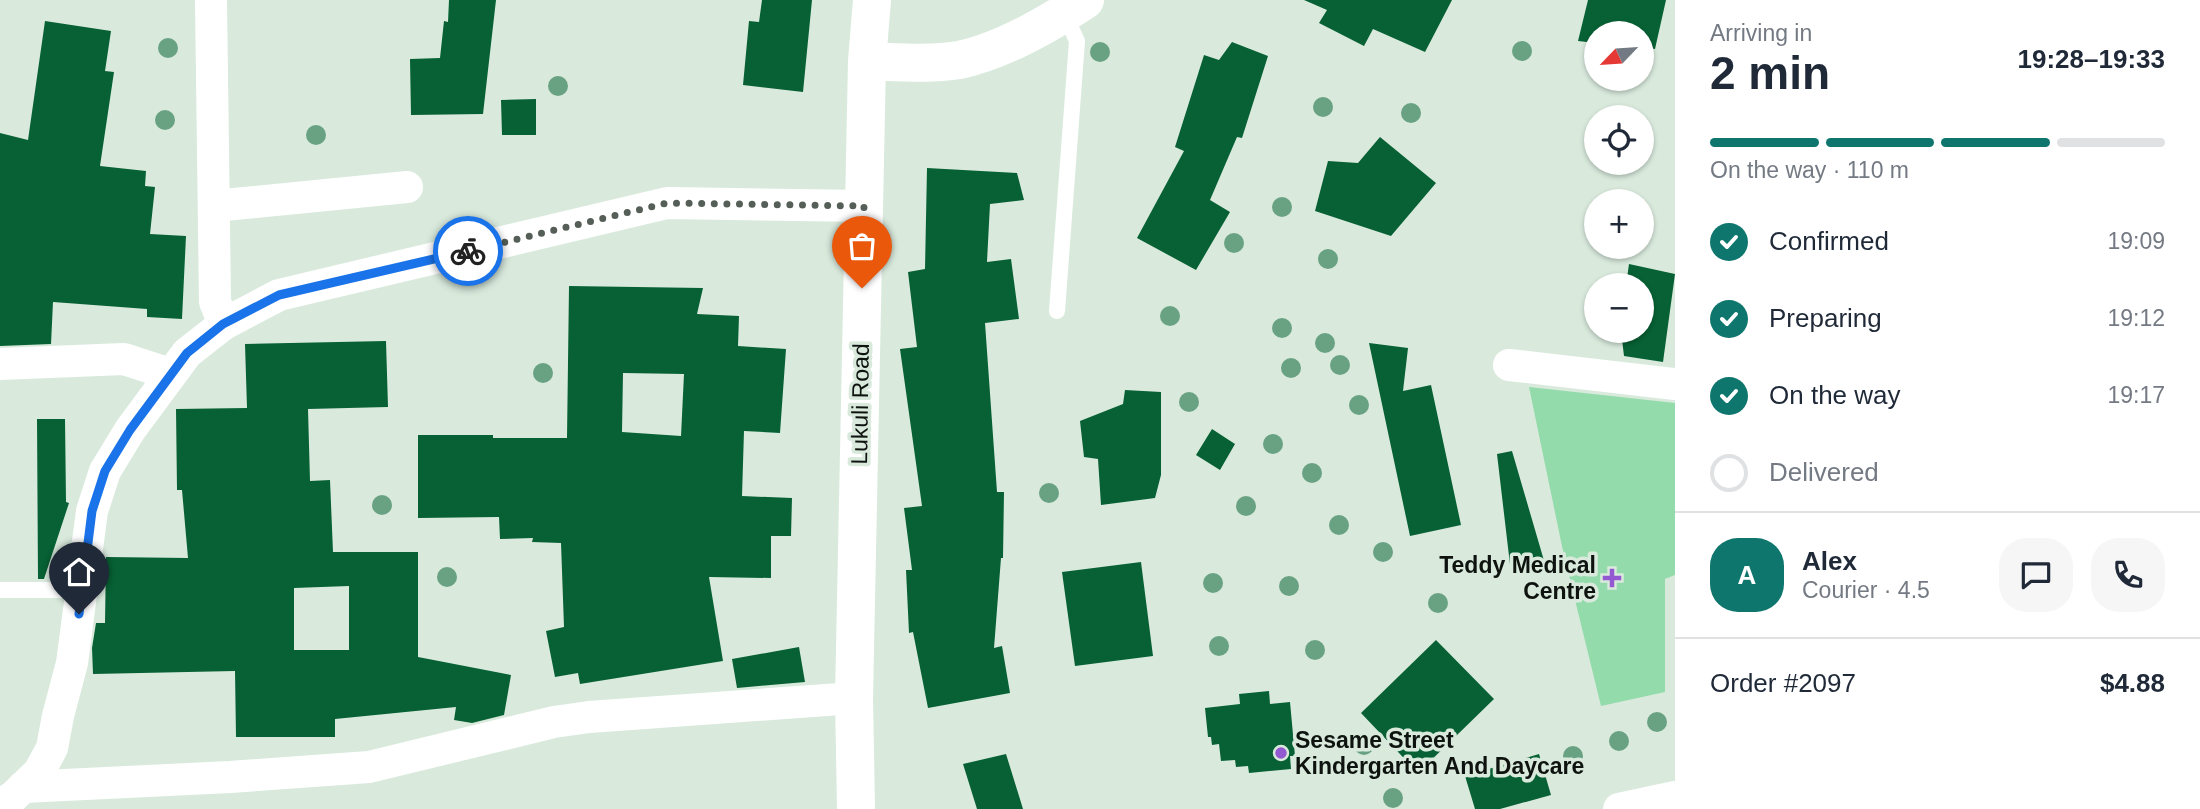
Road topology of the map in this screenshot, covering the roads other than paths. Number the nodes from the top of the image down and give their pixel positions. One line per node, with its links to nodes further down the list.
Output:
1 (211, 0): 6 (street)
2 (872, 0): 4 (street, Lukuli Road)
3 (1075, 7): 4 (street); 8 (lane)
4 (866, 61): 7 (street, Lukuli Road)
5 (407, 187): 6 (street)
6 (214, 206): 9 (street)
7 (864, 206): 9 (street); 16 (street, Lukuli Road)
8 (1057, 311)
9 (223, 324): 12 (street)
10 (0, 364): 12 (street)
11 (1509, 365): 13 (street)
12 (170, 374): 15 (street)
13 (1675, 384)
14 (0, 590): 15 (lane)
15 (82, 590): 18 (street)
16 (854, 698): 18 (street); 19 (street, Lukuli Road)
17 (1675, 797): 20 (street)
18 (8, 801)
19 (856, 809)
20 (1619, 809)

